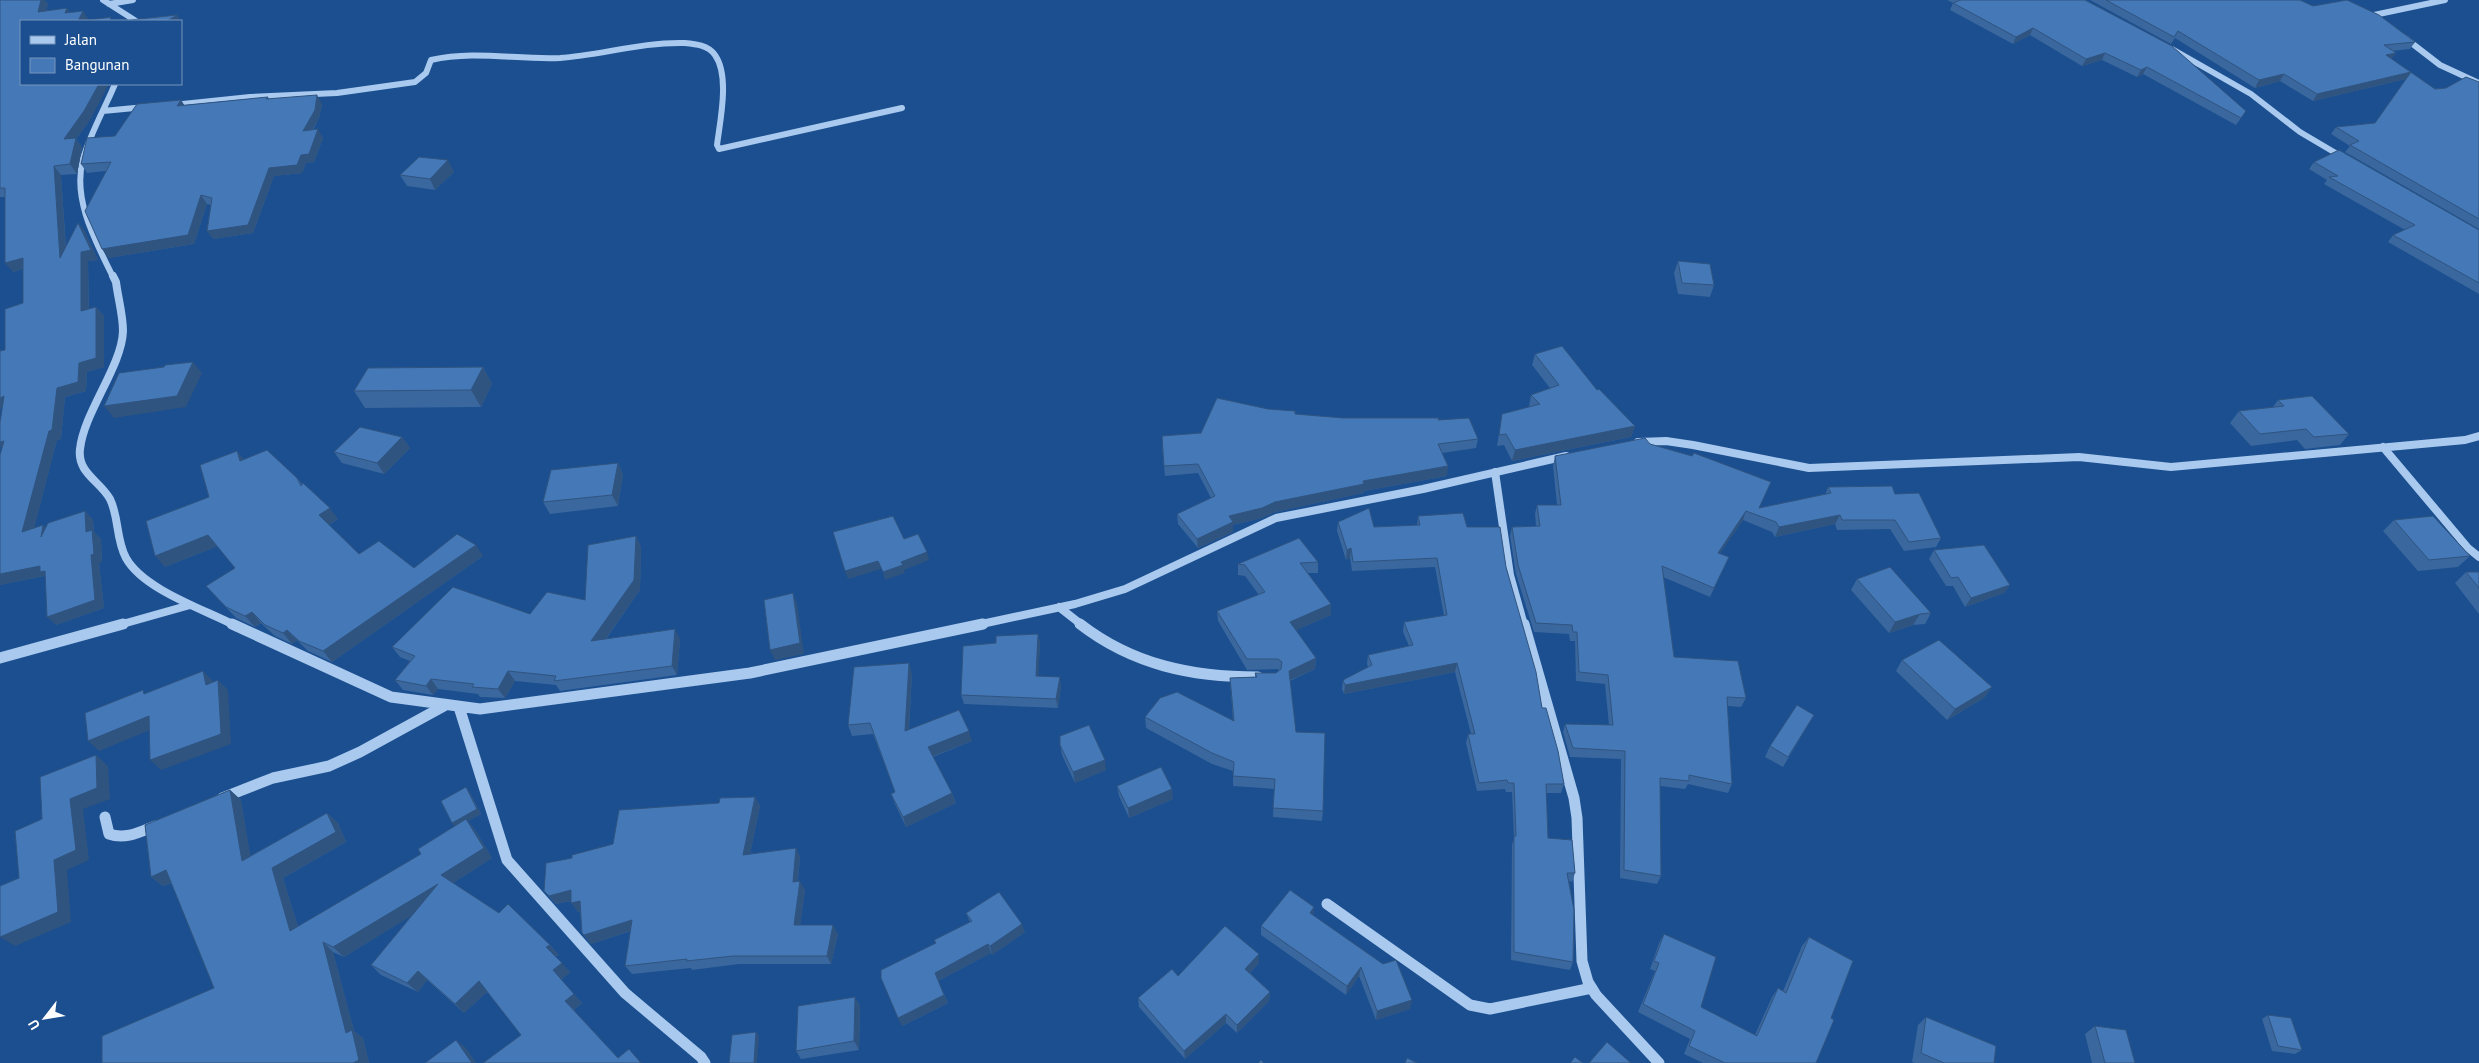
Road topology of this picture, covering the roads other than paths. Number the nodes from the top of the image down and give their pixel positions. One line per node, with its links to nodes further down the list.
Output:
1 (103, 0): 4 (street)
2 (133, 0): 4 (street)
3 (2445, 0): 6 (street)
4 (109, 4): 7 (street)
5 (2366, 11): 6 (street)
6 (2374, 15): 8 (street)
7 (134, 20)
8 (2382, 21)
9 (2398, 33): 11 (street)
10 (2162, 44): 17 (street)
11 (2479, 83)
12 (115, 85): 16 (street)
13 (166, 105): 15 (street)
14 (157, 106): 16 (street)
15 (902, 108)
16 (103, 111): 24 (street)
17 (2352, 163)
18 (2479, 436): 20 (street)
19 (1627, 444): 20 (street)
20 (2383, 447): 23 (street)
21 (1576, 454): 22 (street)
22 (1495, 472): 25 (street); 34 (street)
23 (2479, 557)
24 (190, 605): 26 (street); 28 (street)
25 (1059, 607): 27 (street); 29 (street)
26 (0, 658)
27 (1266, 677)
28 (444, 706): 29 (street); 30 (street)
29 (459, 707): 35 (street)
30 (216, 801)
31 (105, 817): 32 (street)
32 (167, 822)
33 (1327, 904): 34 (street)
34 (1592, 988): 36 (street)
35 (705, 1063)
36 (1659, 1063)

